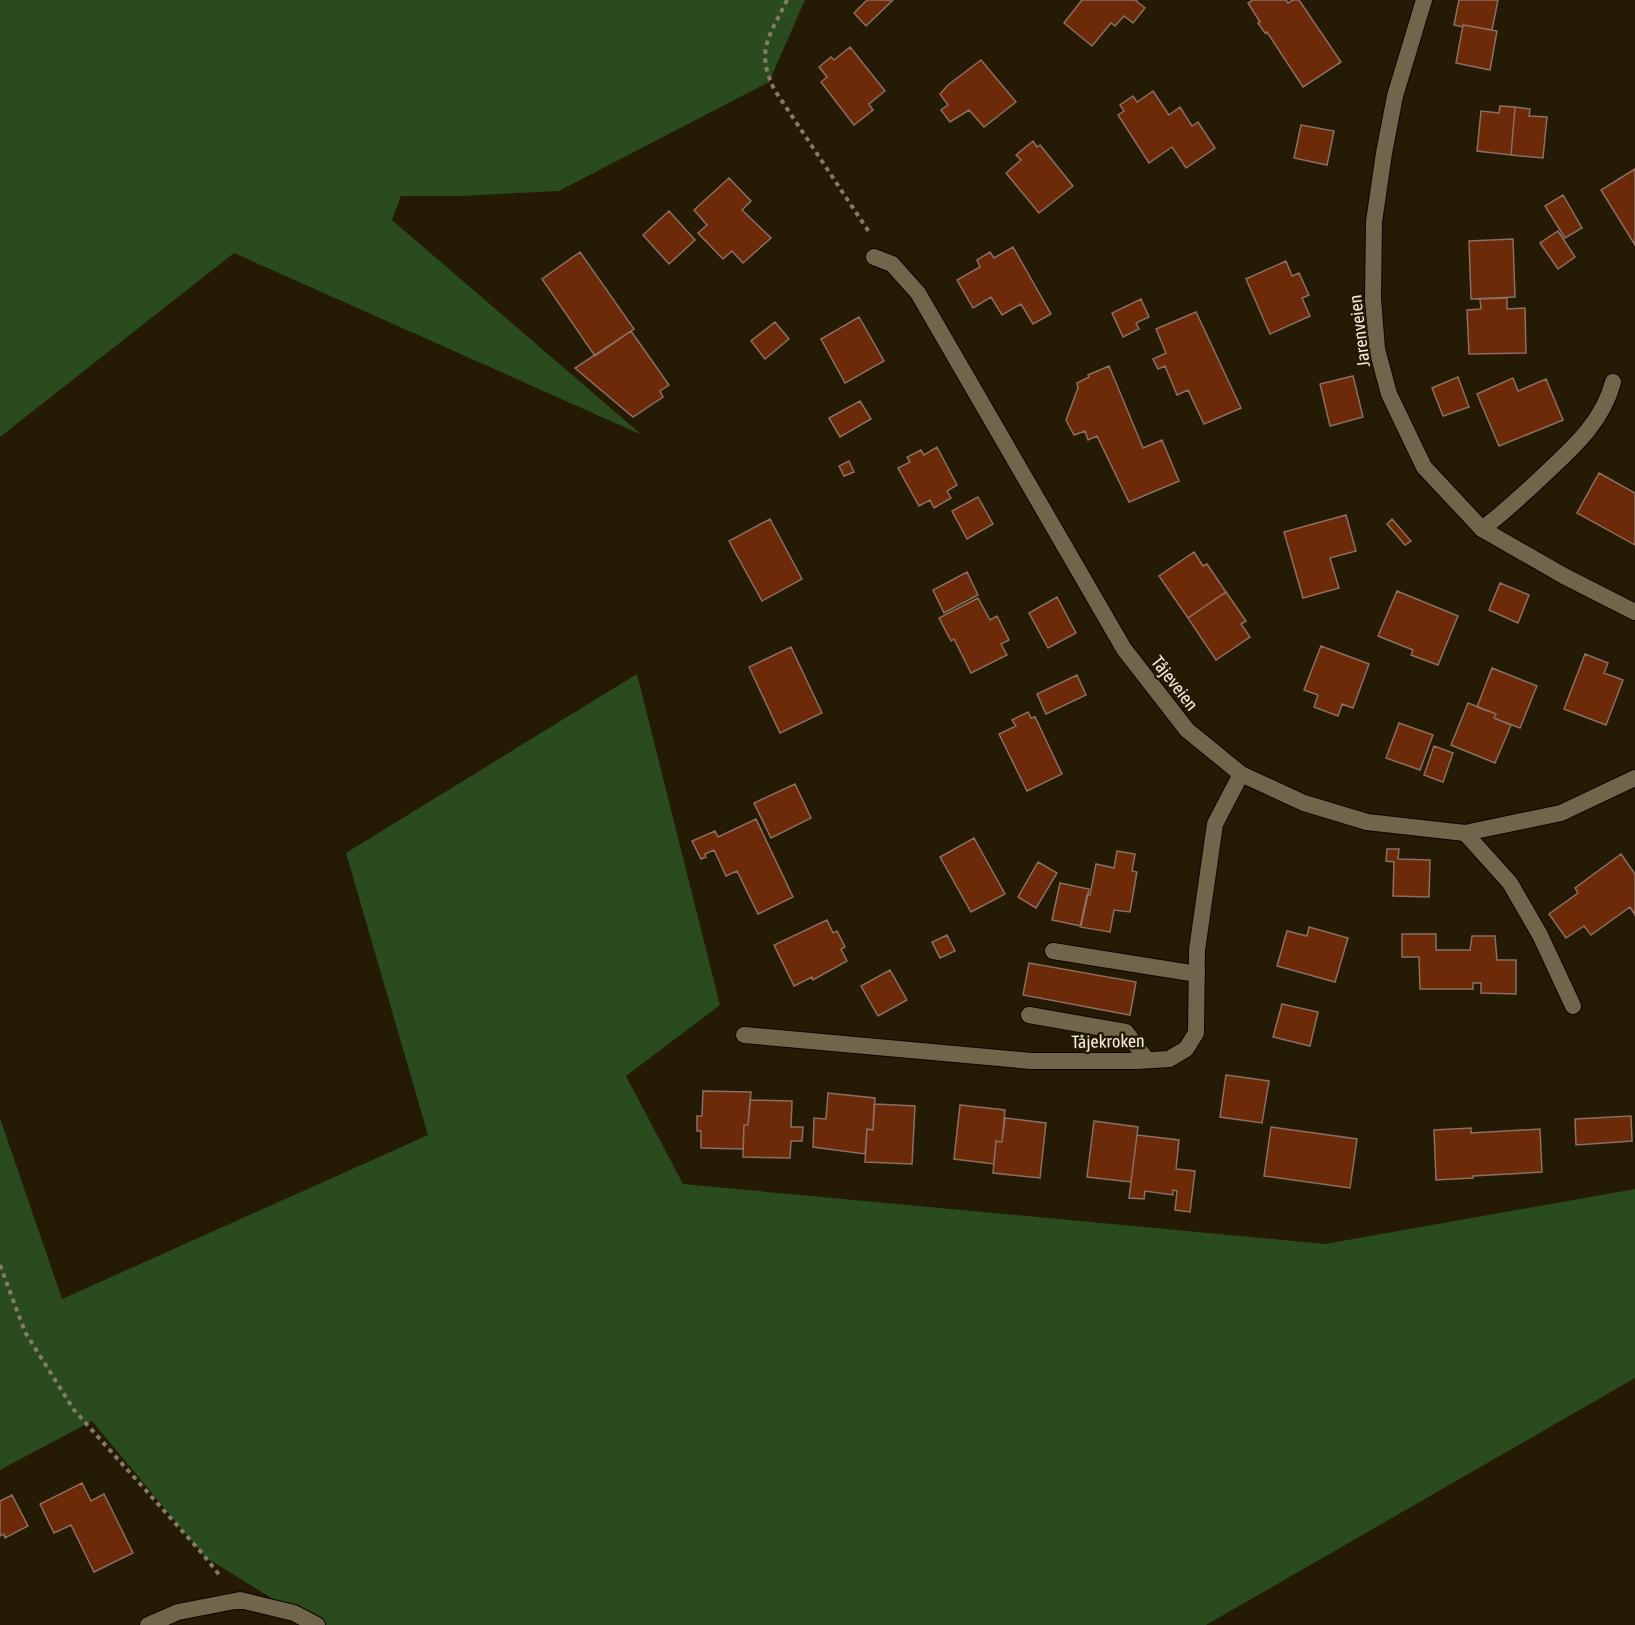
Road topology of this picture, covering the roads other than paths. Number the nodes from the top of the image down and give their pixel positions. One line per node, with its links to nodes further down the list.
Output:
1 (1424, 0): 4 (street, Jarenveien)
2 (874, 256): 6 (street, Tåjeveien)
3 (1613, 382): 4 (street)
4 (1482, 528): 5 (street, Jarenveien)
5 (1635, 612)
6 (1241, 774): 8 (street, Tåjeveien); 10 (street, Tåjekroken)
7 (1635, 778): 8 (street, Tåjeveien)
8 (1465, 833): 11 (street)
9 (1053, 951): 10 (street)
10 (1197, 974): 14 (street, Tåjekroken)
11 (1574, 1006)
12 (1029, 1015): 14 (street)
13 (744, 1035): 14 (street, Tåjekroken)
14 (1147, 1060)
15 (148, 1625): 16 (street)
16 (317, 1625)

